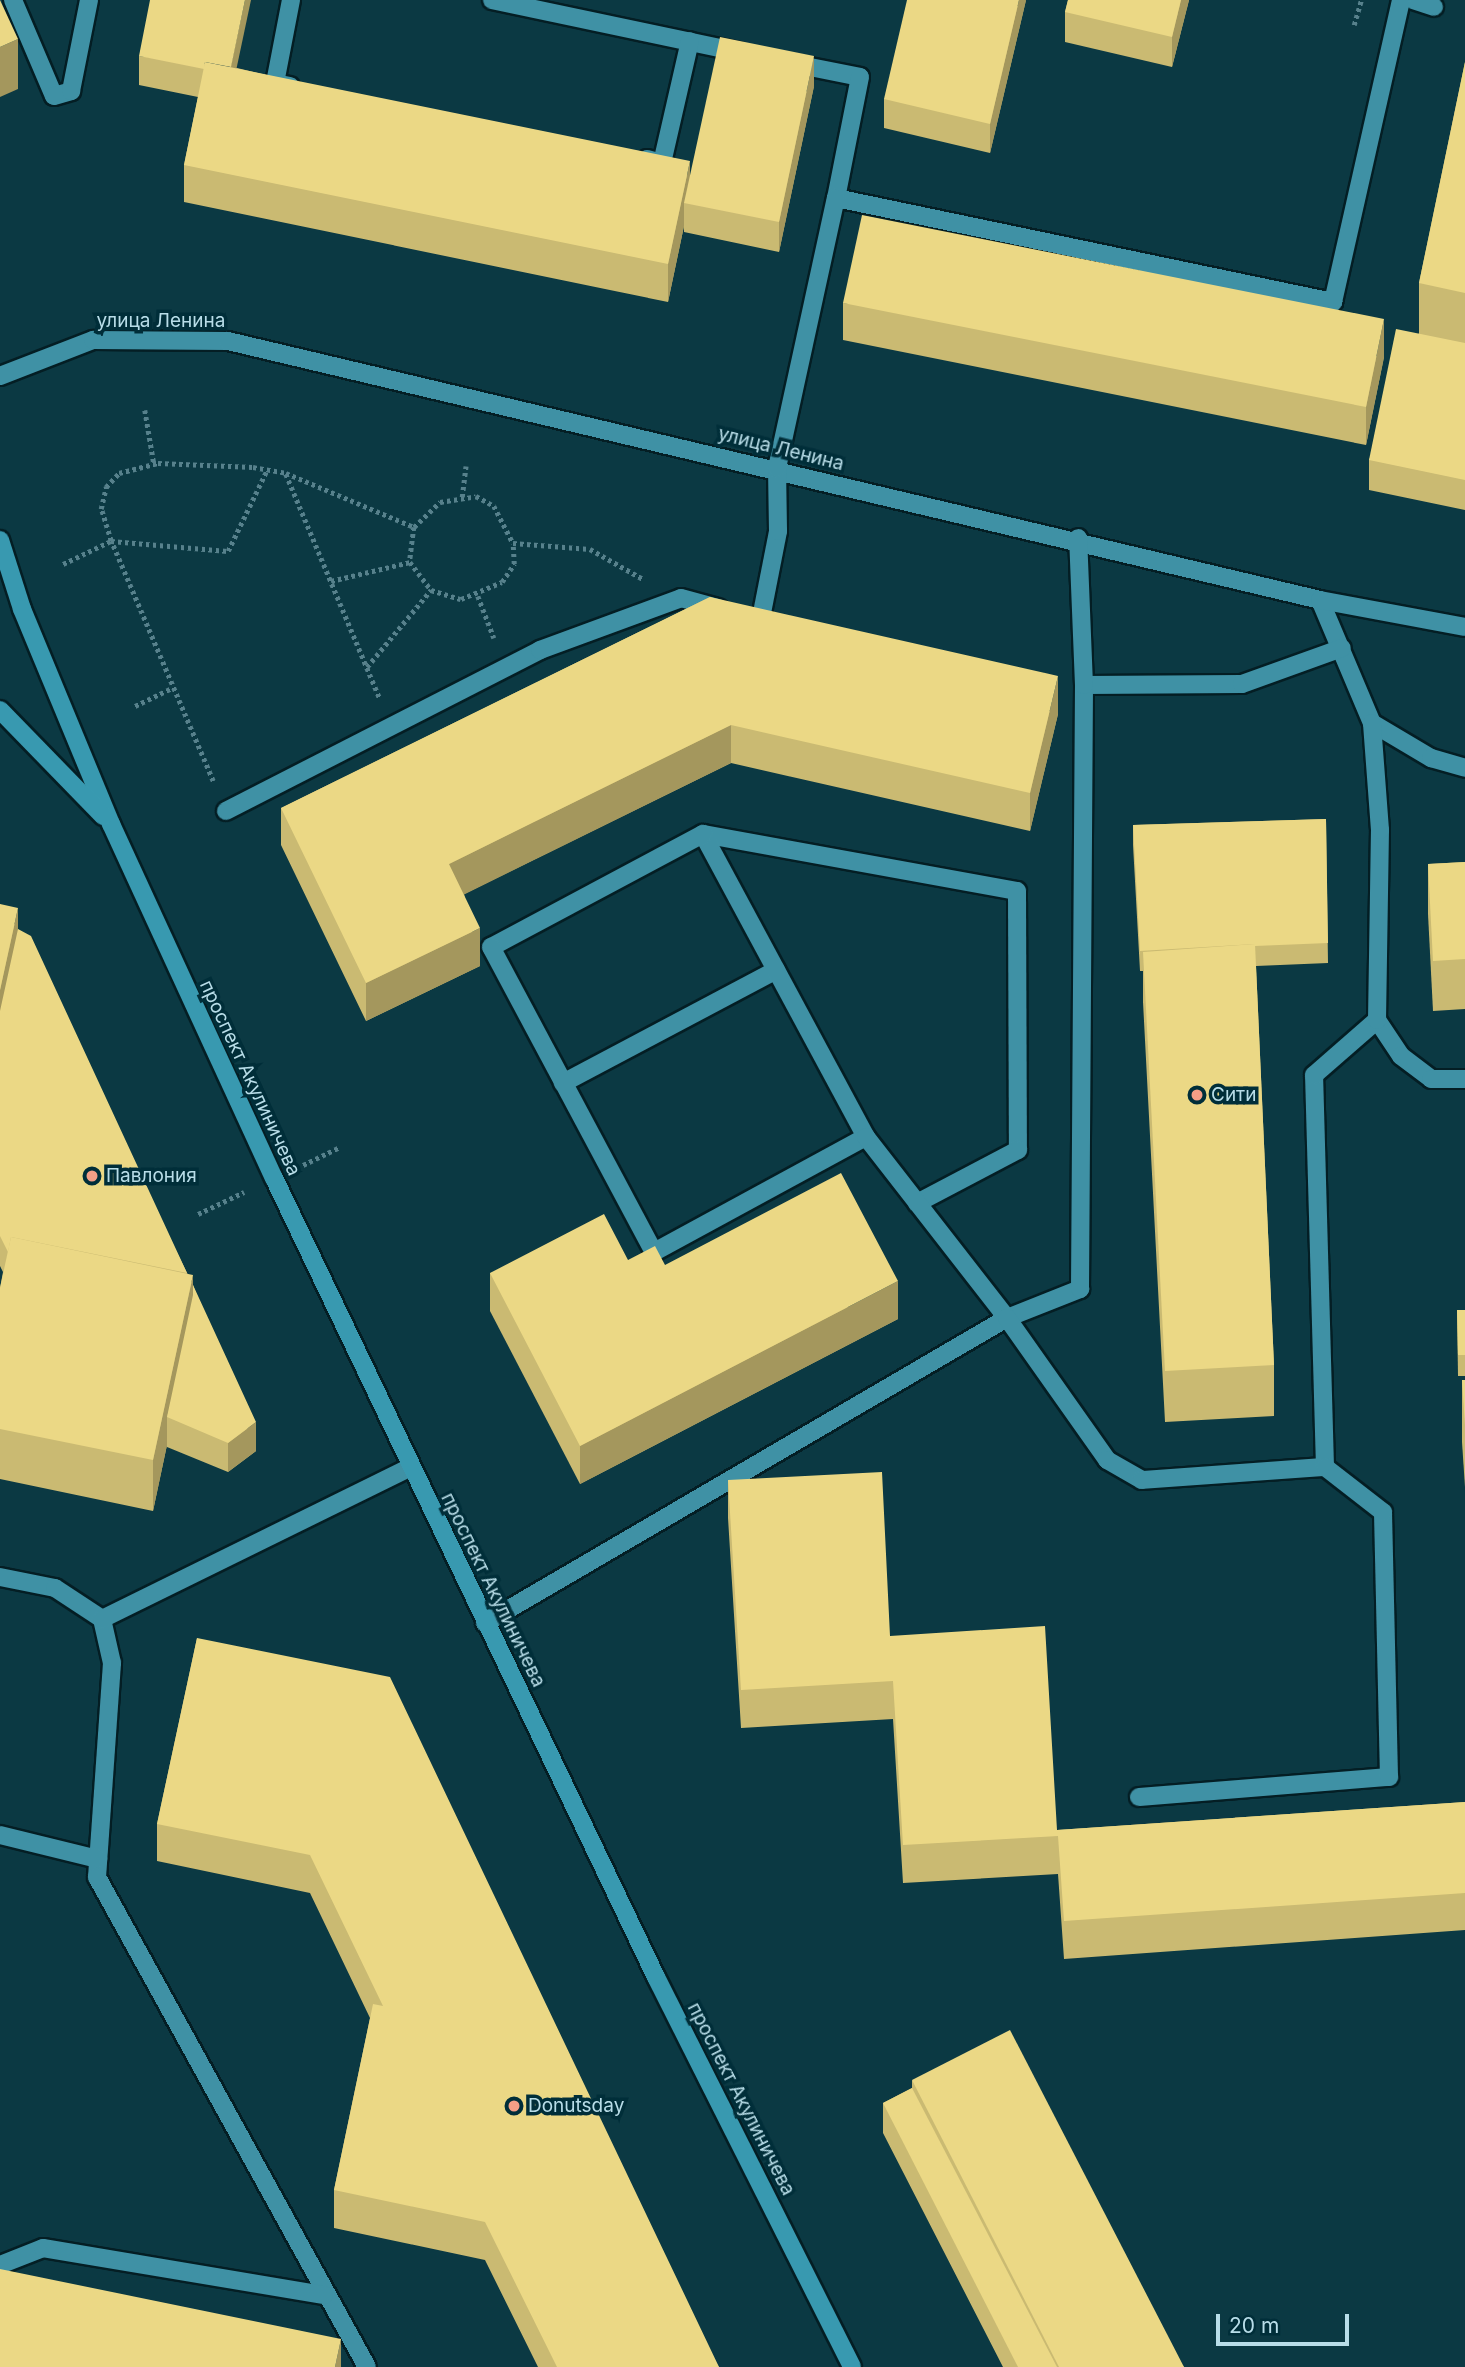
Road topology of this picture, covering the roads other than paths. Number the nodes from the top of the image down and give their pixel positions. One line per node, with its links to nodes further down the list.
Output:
1 (13, 0): 2 (street)
2 (89, 0)
3 (291, 0): 9 (street)
4 (492, 0): 8 (street)
5 (1401, 0): 11 (street)
6 (1413, 0): 7 (street)
7 (1434, 7)
8 (690, 41): 10 (street); 11 (street)
9 (315, 91)
10 (622, 154)
11 (836, 198): 13 (street)
12 (0, 376): 13 (street, улица Ленина)
13 (777, 468): 14 (street, улица Ленина); 17 (street)
14 (1078, 537): 16 (street, улица Ленина); 21 (street)
15 (0, 540): 26 (main road, проспект Акулиничева)
16 (1320, 600): 19 (street, улица Ленина); 20 (street)
17 (761, 618): 18 (street); 25 (street)
18 (787, 624)
19 (1465, 627)
20 (1342, 648): 21 (street); 23 (street)
21 (1084, 685): 34 (street)
22 (0, 710): 26 (main road)
23 (1373, 723): 24 (street); 29 (street)
24 (1465, 768)
25 (226, 811)
26 (111, 824): 35 (main road, проспект Акулиничева)
27 (703, 834): 28 (street); 31 (street); 33 (street)
28 (776, 970): 31 (street); 32 (street)
29 (1377, 1020): 30 (street); 36 (street)
30 (1465, 1079)
31 (563, 1083): 32 (street)
32 (866, 1138): 33 (street)
33 (917, 1203): 34 (street)
34 (1007, 1318): 36 (street); 39 (street)
35 (411, 1467): 38 (street); 39 (main road, проспект Акулиничева)
36 (1325, 1467): 40 (street)
37 (0, 1577): 38 (street)
38 (102, 1619): 42 (street)
39 (485, 1623): 46 (main road, проспект Акулиничева)
40 (1139, 1797)
41 (0, 1835): 42 (street)
42 (99, 1859): 44 (street)
43 (0, 2265): 44 (street)
44 (324, 2295): 45 (street)
45 (367, 2367)
46 (852, 2367)

